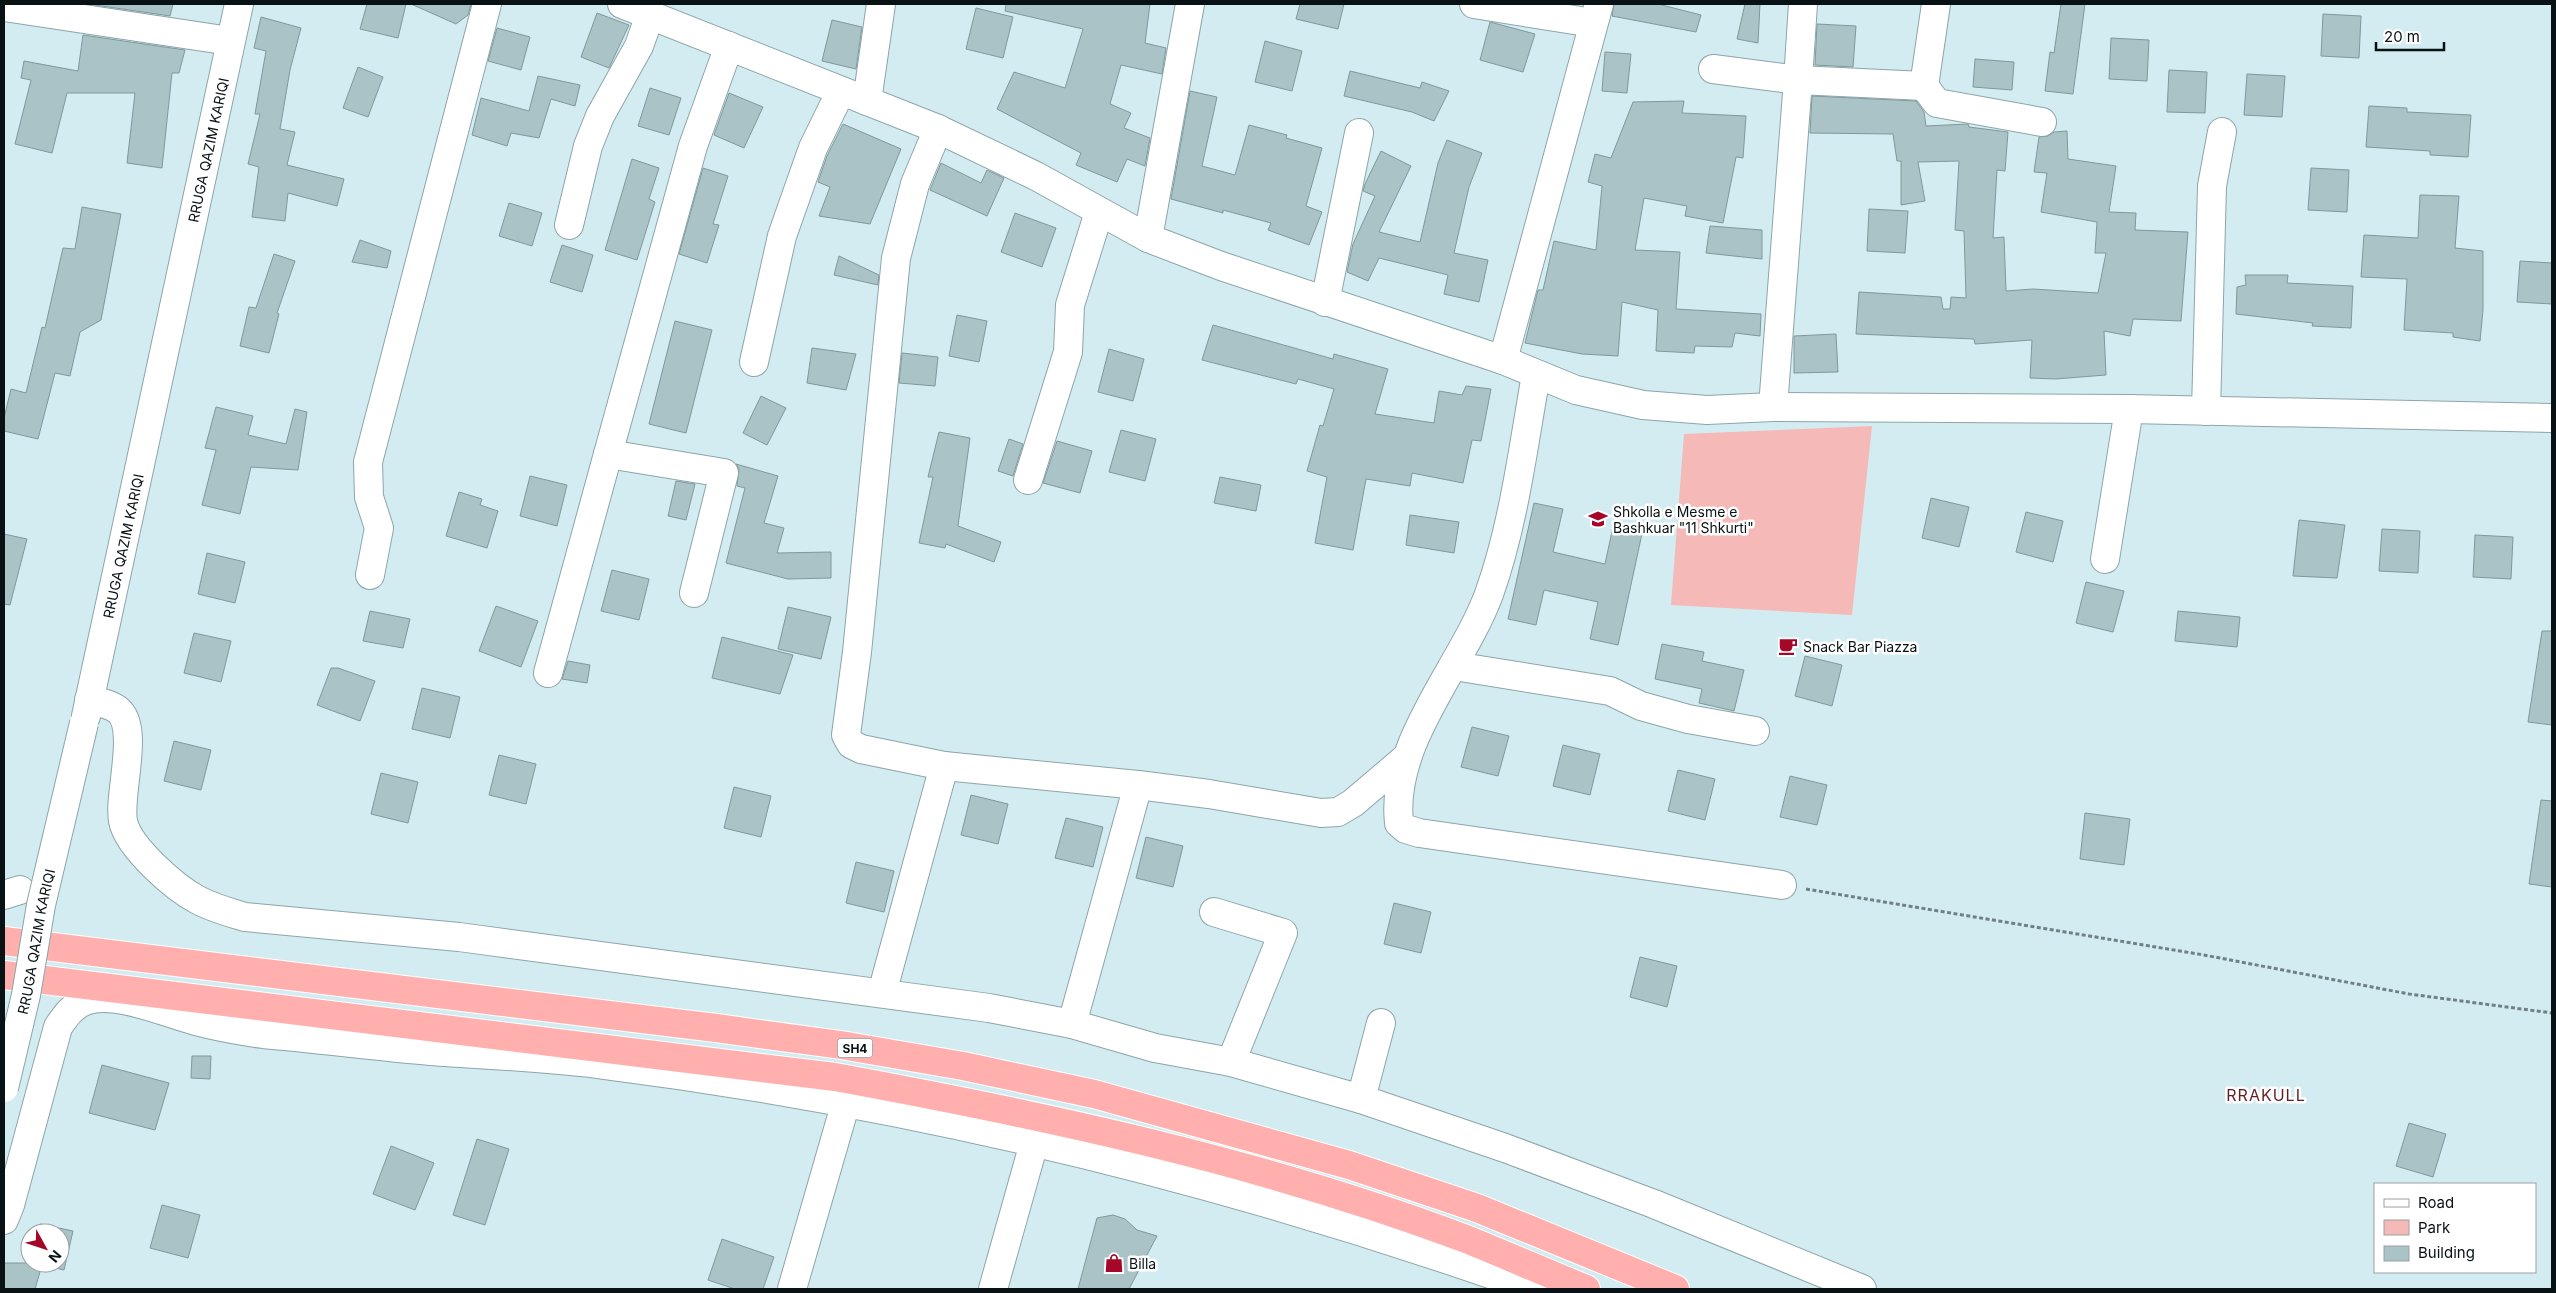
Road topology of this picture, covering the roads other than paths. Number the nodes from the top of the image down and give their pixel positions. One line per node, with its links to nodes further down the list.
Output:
1 (239, 4): 12 (street, RRUGA QAZIM KARIQI)
2 (487, 4): 37 (street)
3 (622, 4): 11 (street)
4 (881, 4): 18 (street)
5 (1190, 4): 25 (street)
6 (1474, 4): 10 (street)
7 (1804, 4): 15 (street)
8 (1936, 4): 16 (street)
9 (4, 7): 12 (street)
10 (1596, 13): 27 (street)
11 (650, 15): 13 (street); 24 (street)
12 (230, 41): 41 (street, RRUGA QAZIM KARIQI)
13 (729, 46): 17 (street); 34 (street)
14 (1713, 69): 15 (street)
15 (1798, 80): 16 (street); 30 (street)
16 (1924, 86): 19 (street)
17 (841, 91): 18 (street); 28 (street)
18 (867, 101): 20 (street)
19 (2042, 122)
20 (938, 129): 23 (street); 44 (street)
21 (2222, 132): 32 (street)
22 (1358, 133): 26 (street)
23 (1098, 212): 25 (street); 35 (street)
24 (569, 225)
25 (1148, 238): 26 (street)
26 (1325, 302): 27 (street)
27 (1503, 360): 29 (street)
28 (754, 362)
29 (1536, 375): 30 (street); 39 (street)
30 (1773, 407): 31 (street)
31 (2129, 409): 32 (street); 36 (street)
32 (2206, 411): 33 (street)
33 (2552, 418)
34 (608, 454): 38 (street); 40 (street)
35 (1028, 480)
36 (2105, 559)
37 (370, 575)
38 (694, 593)
39 (1454, 666): 42 (street); 43 (street)
40 (548, 673)
41 (87, 711): 50 (street); 54 (street, RRUGA QAZIM KARIQI, bridge)
42 (1755, 731)
43 (1406, 757): 45 (street); 46 (street)
44 (944, 766): 45 (street); 50 (street)
45 (1138, 785): 52 (street)
46 (1782, 885)
47 (1214, 912): 53 (street)
48 (4, 941): 63 (highway, SH4)
49 (4, 975): 62 (highway, SH4)
50 (882, 994): 52 (street)
51 (1381, 1023): 55 (street)
52 (1072, 1024): 53 (street)
53 (1231, 1062): 55 (street)
54 (4, 1088)
55 (1361, 1099): 64 (street)
56 (846, 1102): 57 (street); 58 (street); 59 (street)
57 (1034, 1143): 60 (street); 61 (street)
58 (4, 1220)
59 (792, 1289)
60 (993, 1289)
61 (1533, 1289)
62 (1586, 1289)
63 (1675, 1289)
64 (1862, 1289)

